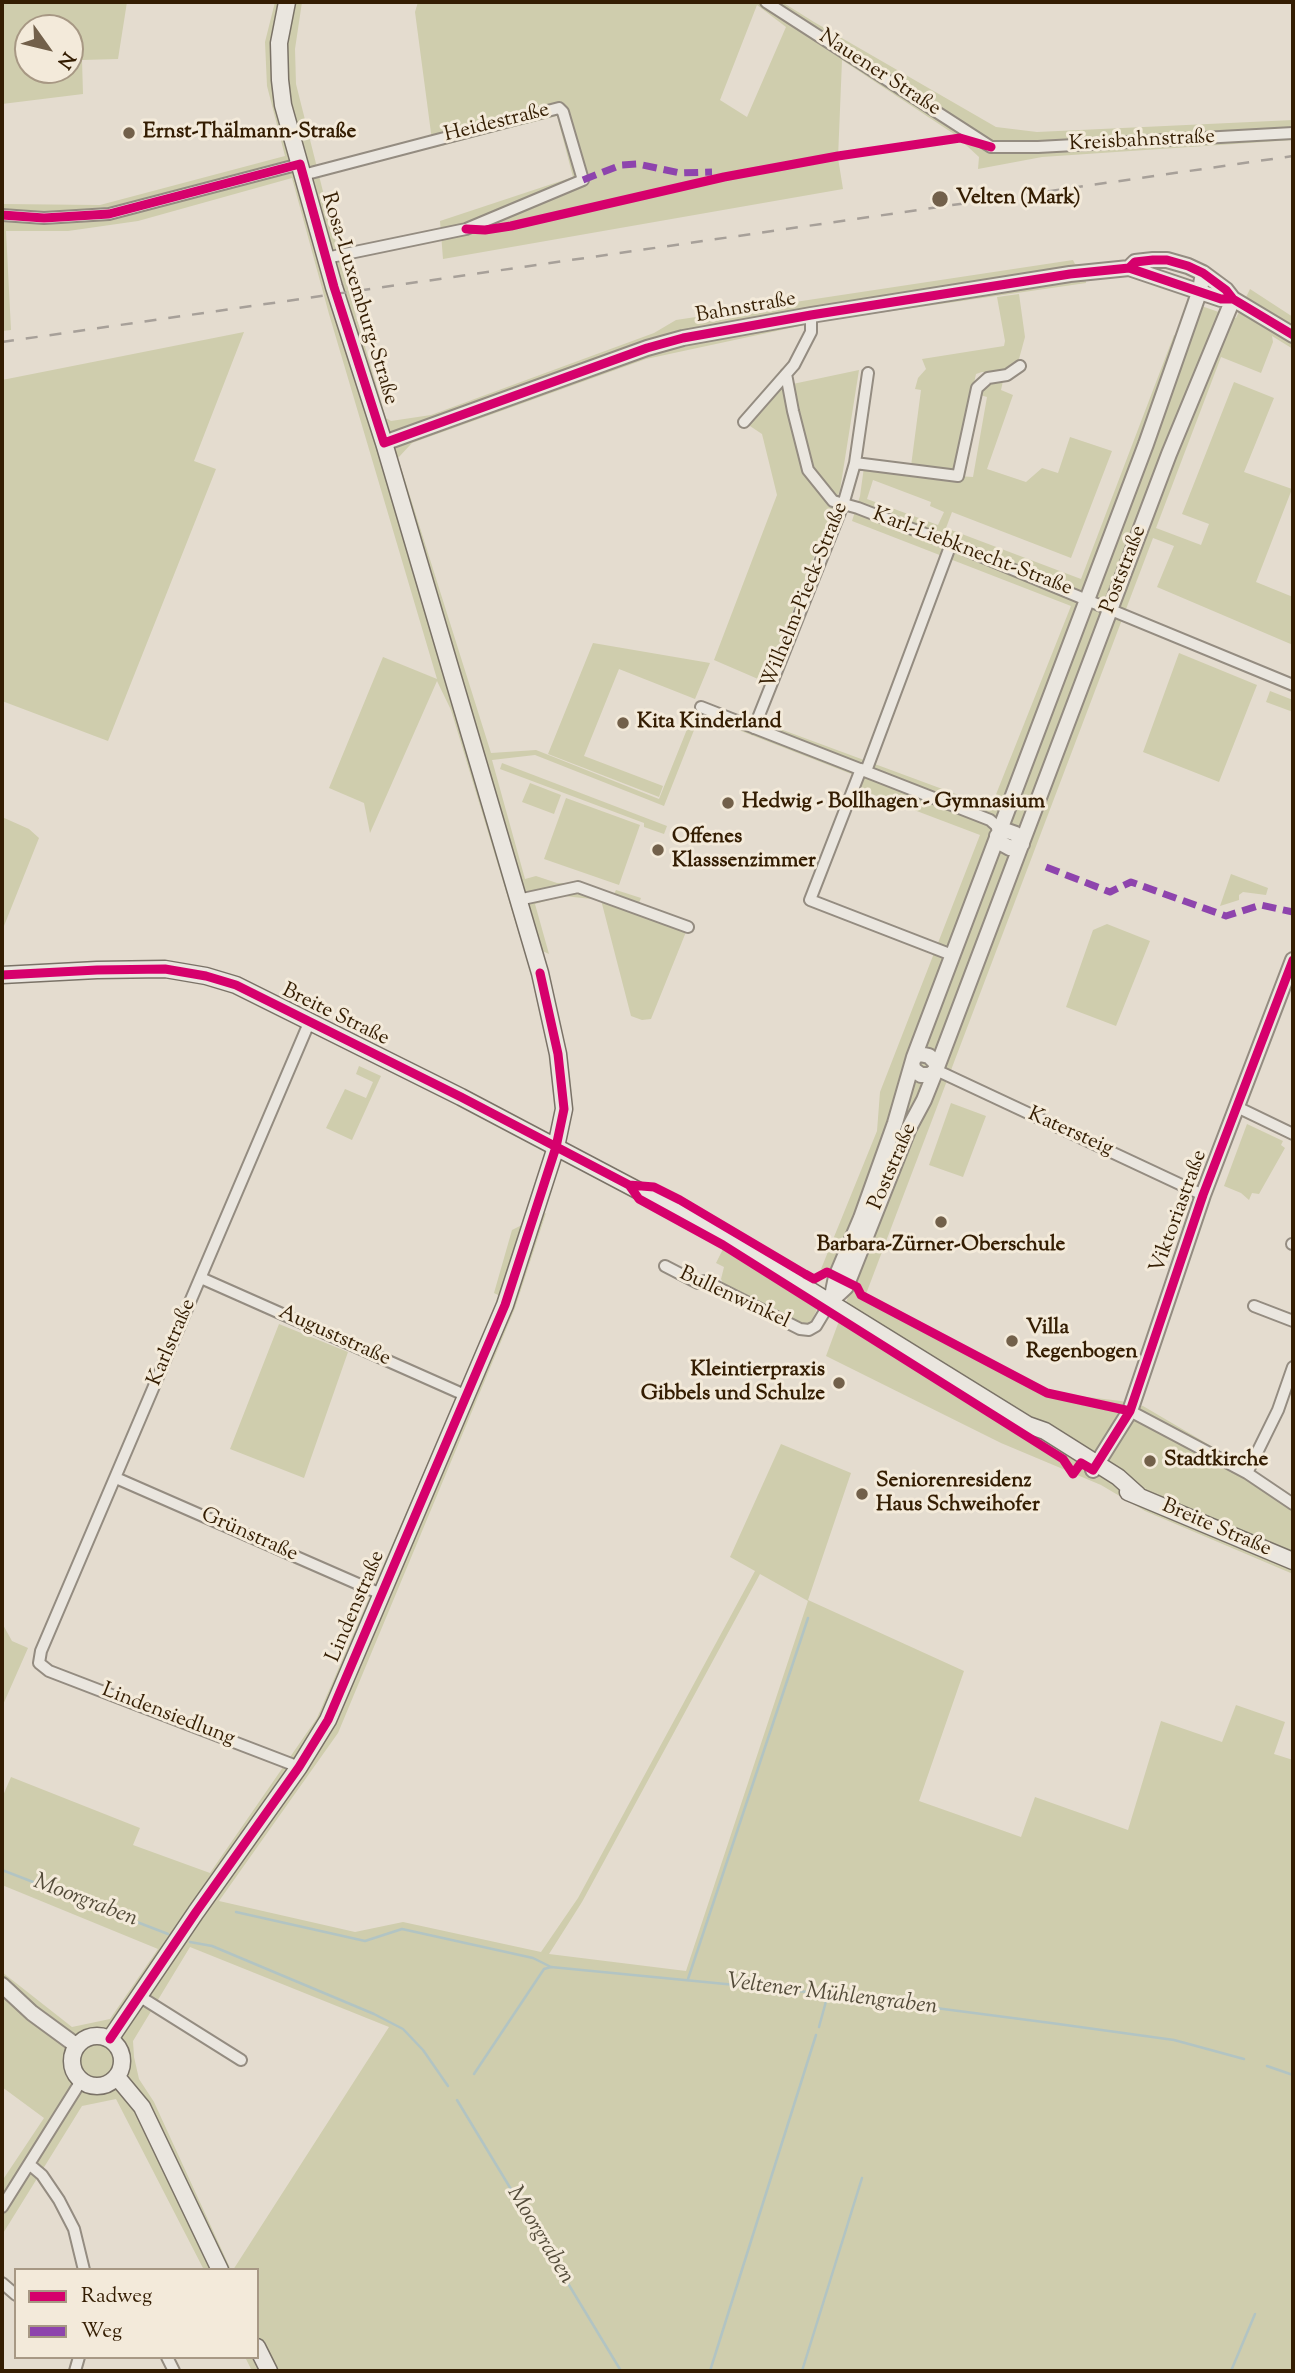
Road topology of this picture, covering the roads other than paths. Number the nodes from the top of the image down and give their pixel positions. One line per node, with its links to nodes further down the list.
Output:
1 (287, 2): 5 (main road, Rosa-Luxemburg-Straße)
2 (766, 2): 4 (street, Nauener Straße)
3 (1293, 133): 4 (street, Kreisbahnstraße)
4 (991, 147)
5 (302, 169): 6 (street); 7 (main road, Rosa-Luxemburg-Straße); 7 (street, Heidestraße)
6 (2, 215)
7 (326, 258): 18 (main road, Rosa-Luxemburg-Straße)
8 (1129, 268): 9 (street, Bahnstraße); 10 (street, Bahnstraße); 12 (street, Bahnstraße)
9 (1203, 273): 10 (street); 11 (street, Bahnstraße)
10 (1200, 290): 11 (street, Bahnstraße); 22 (street, Poststraße)
11 (1233, 299): 13 (street, Bahnstraße); 23 (street, Poststraße)
12 (811, 315): 16 (street, Bahnstraße); 18 (street, Bahnstraße)
13 (1293, 335)
14 (1020, 366): 19 (street)
15 (868, 373): 19 (street, Wilhelm-Pieck-Straße)
16 (786, 374): 17 (street, Bahnstraße); 20 (street)
17 (744, 422)
18 (384, 443): 30 (main road, Rosa-Luxemburg-Straße)
19 (855, 463): 20 (street, Wilhelm-Pieck-Straße)
20 (843, 505): 21 (street, Karl-Liebknecht-Straße); 26 (street, Wilhelm-Pieck-Straße)
21 (951, 544): 22 (street, Karl-Liebknecht-Straße); 27 (street)
22 (1086, 598): 23 (street, Karl-Liebknecht-Straße); 28 (street, Poststraße)
23 (1111, 608): 24 (street, Karl-Liebknecht-Straße); 29 (street, Poststraße)
24 (1293, 685)
25 (701, 707): 26 (street)
26 (754, 727): 27 (street)
27 (863, 770): 28 (street); 32 (street)
28 (998, 832): 29 (street); 32 (street, Poststraße)
29 (1022, 844): 37 (street, Poststraße)
30 (518, 900): 31 (street); 40 (main road, Rosa-Luxemburg-Straße)
31 (688, 927)
32 (952, 955): 36 (street, Poststraße)
33 (1293, 960): 38 (street, Viktoriastraße)
34 (2, 975): 35 (main road, Breite Straße)
35 (310, 1023): 40 (main road, Breite Straße); 43 (street, Karlstraße)
36 (913, 1061): 37 (street); 44 (street, Poststraße)
37 (936, 1070): 41 (street, Katersteig); 44 (street, Poststraße)
38 (1237, 1107): 39 (street); 41 (street, Viktoriastraße)
39 (1293, 1134)
40 (556, 1147): 44 (main road, Breite Straße); 48 (main road, Lindenstraße)
41 (1203, 1195): 49 (street, Viktoriastraße)
42 (665, 1266): 44 (street, Bullenwinkel)
43 (201, 1278): 48 (street, Auguststraße); 52 (street, Karlstraße)
44 (831, 1301): 50 (main road, Breite Straße)
45 (1254, 1306): 46 (street)
46 (1293, 1321)
47 (1293, 1367): 51 (street)
48 (467, 1396): 55 (main road, Lindenstraße)
49 (1130, 1411): 50 (street, Viktoriastraße); 51 (street)
50 (1095, 1467): 54 (main road, Breite Straße)
51 (1247, 1473): 53 (street)
52 (116, 1478): 55 (street, Grünstraße); 56 (street, Karlstraße)
53 (1293, 1504)
54 (1293, 1562)
55 (382, 1594): 57 (main road, Lindenstraße)
56 (38, 1663): 57 (street, Lindensiedlung)
57 (299, 1767): 59 (main road, Lindenstraße)
58 (2, 1985): 61 (street)
59 (139, 1996): 60 (main road, Lindenstraße); 62 (street)
60 (110, 2039): 61 (main road); 63 (main road)
61 (77, 2046): 64 (main road)
62 (241, 2060)
63 (117, 2077): 64 (main road); 68 (main road)
64 (81, 2081): 65 (street)
65 (29, 2164): 66 (street); 67 (street)
66 (2, 2207)
67 (84, 2268)
68 (218, 2268)
69 (259, 2351): 70 (main road)
70 (269, 2371)

